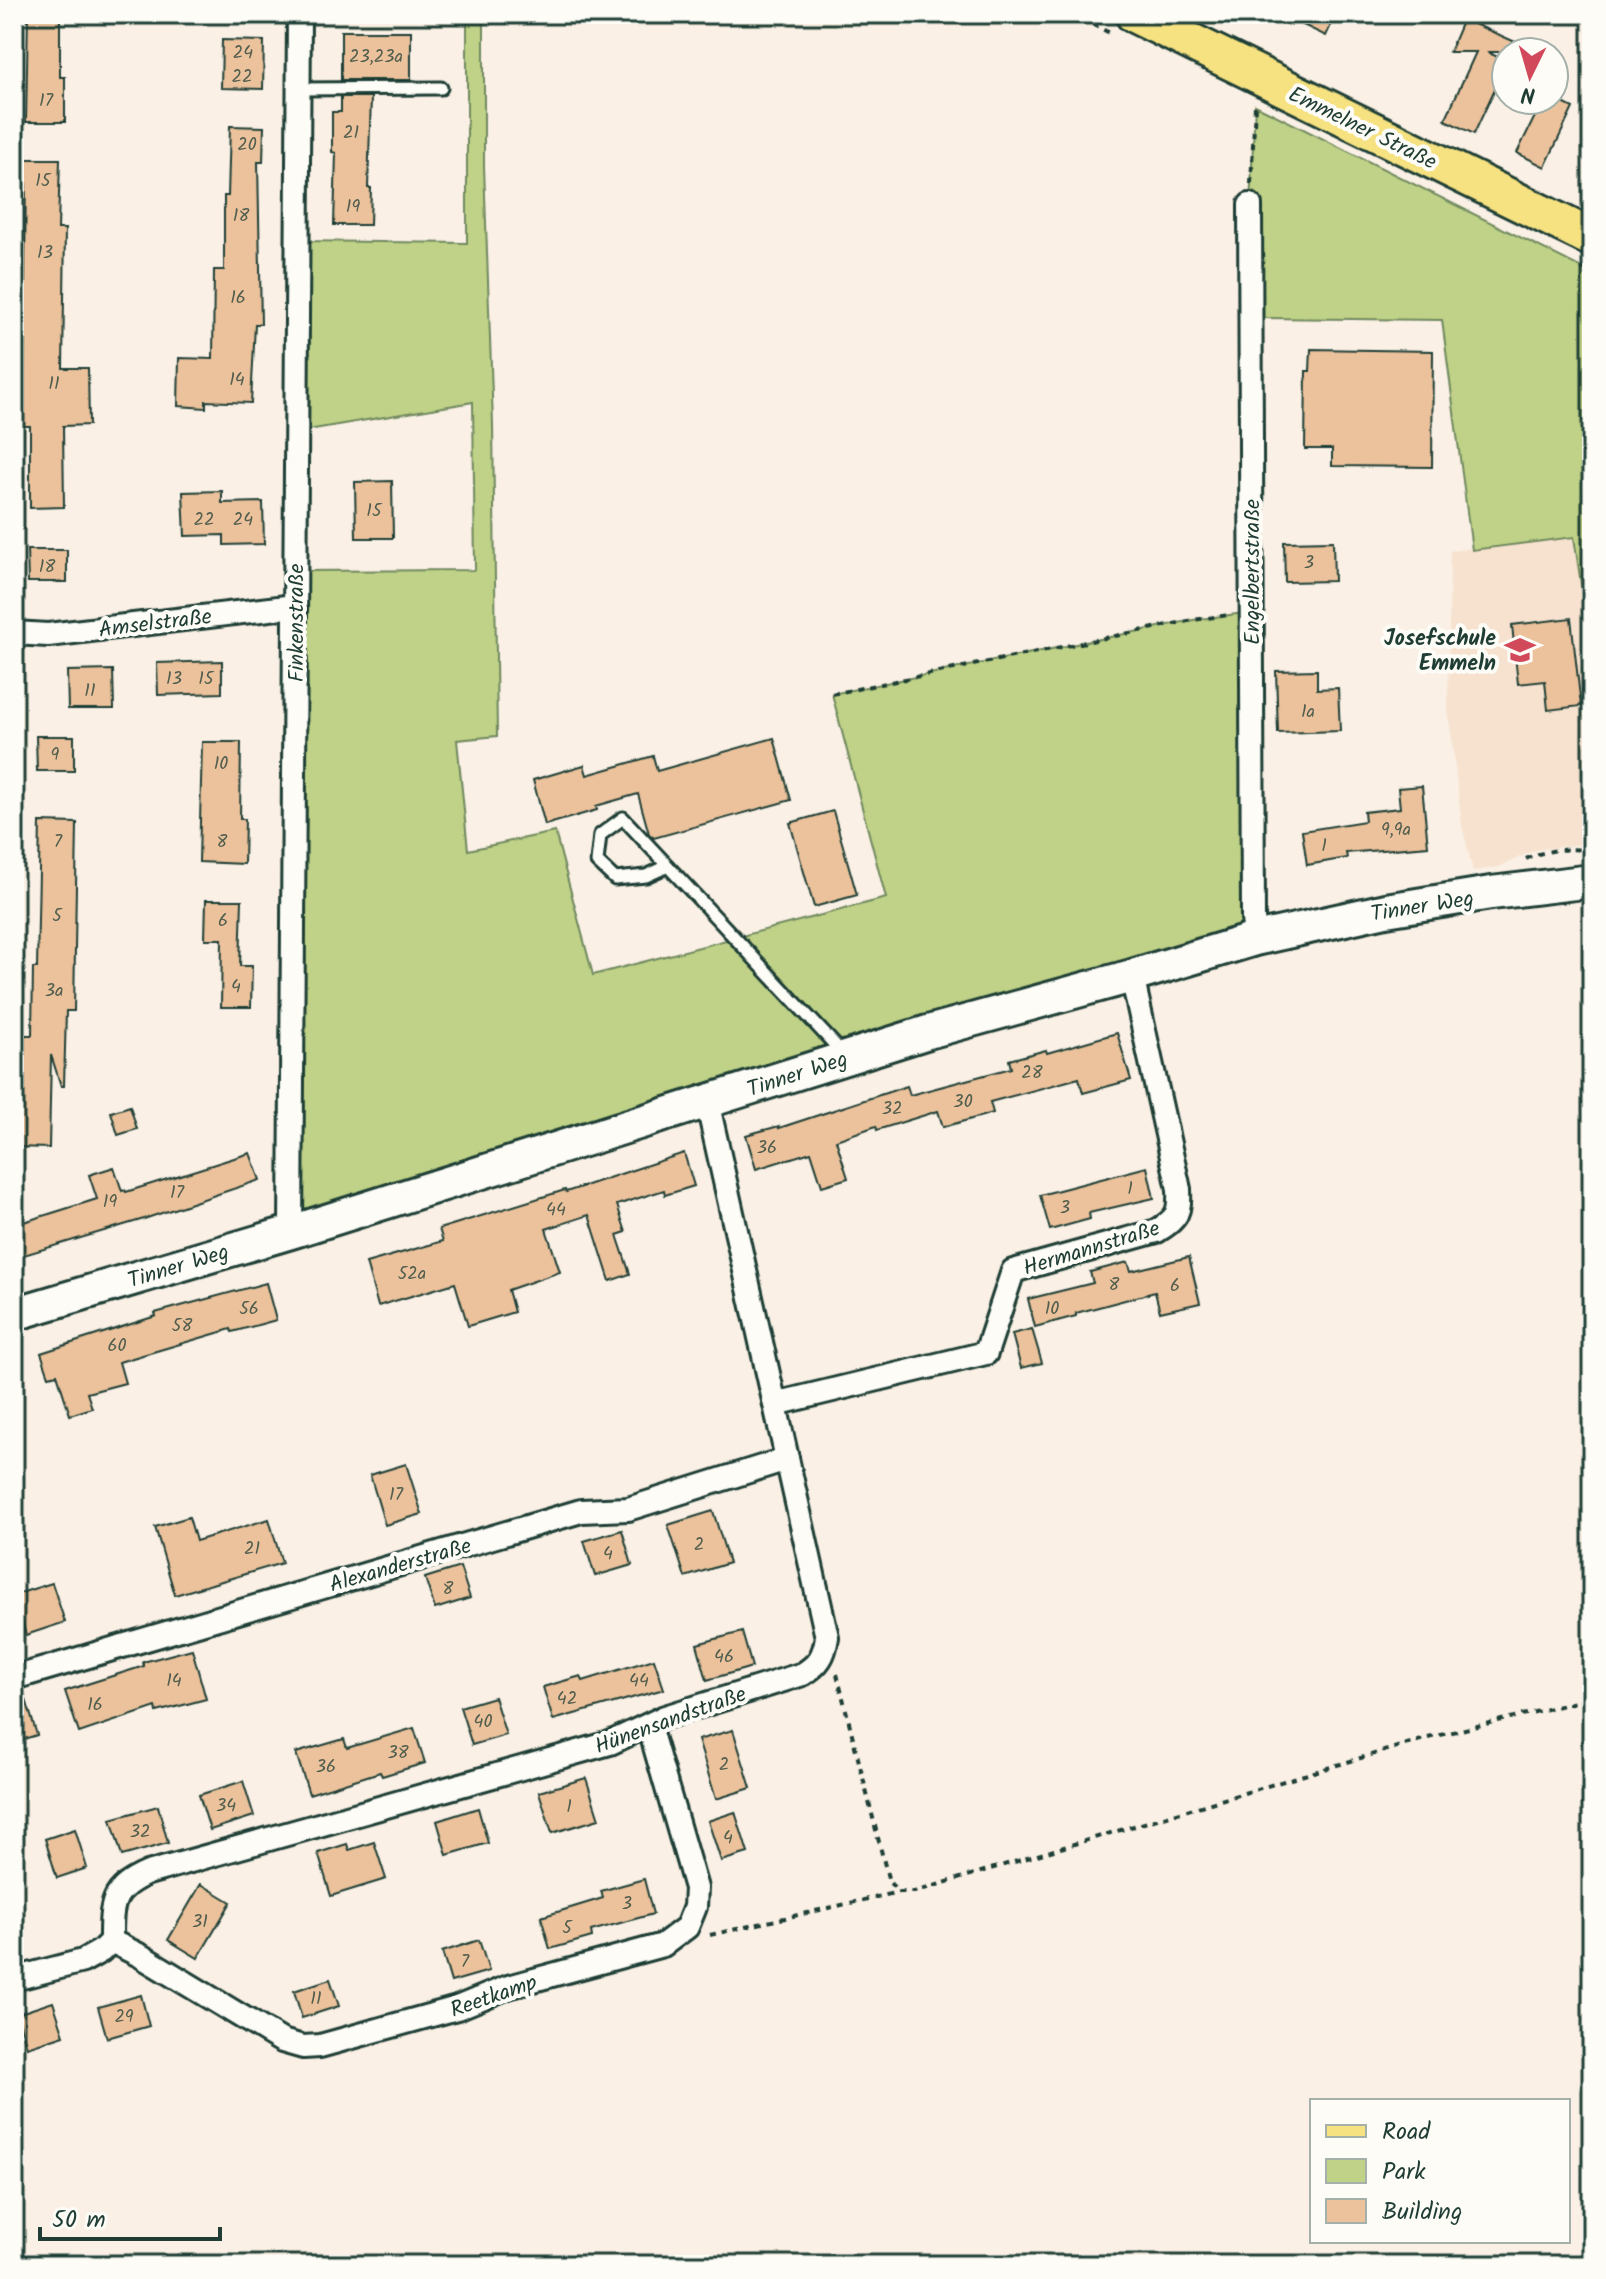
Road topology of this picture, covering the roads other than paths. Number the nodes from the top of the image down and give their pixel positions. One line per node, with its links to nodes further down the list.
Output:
1 (299, 14): 4 (street, Finkenstraße)
2 (1134, 14): 6 (main road, Emmelner Straße)
3 (441, 88): 4 (lane)
4 (299, 89): 7 (street, Finkenstraße)
5 (1250, 205): 11 (street, Engelbertstraße)
6 (1592, 238)
7 (295, 606): 8 (street, Amselstraße); 15 (street, Finkenstraße)
8 (14, 633)
9 (668, 866): 9 (lane); 13 (lane)
10 (1592, 881): 11 (street, Tinner Weg)
11 (1255, 939): 12 (street, Tinner Weg)
12 (1132, 976): 13 (street, Tinner Weg); 17 (street, Hermannstraße)
13 (840, 1059): 14 (street, Tinner Weg)
14 (707, 1101): 15 (street, Tinner Weg); 17 (street)
15 (291, 1232): 16 (street, Tinner Weg)
16 (14, 1314)
17 (775, 1404): 18 (street)
18 (787, 1459): 19 (street, Alexanderstraße); 20 (street, Hünensandstraße)
19 (14, 1678)
20 (649, 1726): 21 (street, Hünensandstraße); 21 (street, Reetkamp)
21 (111, 1941): 22 (street)
22 (14, 1979)

